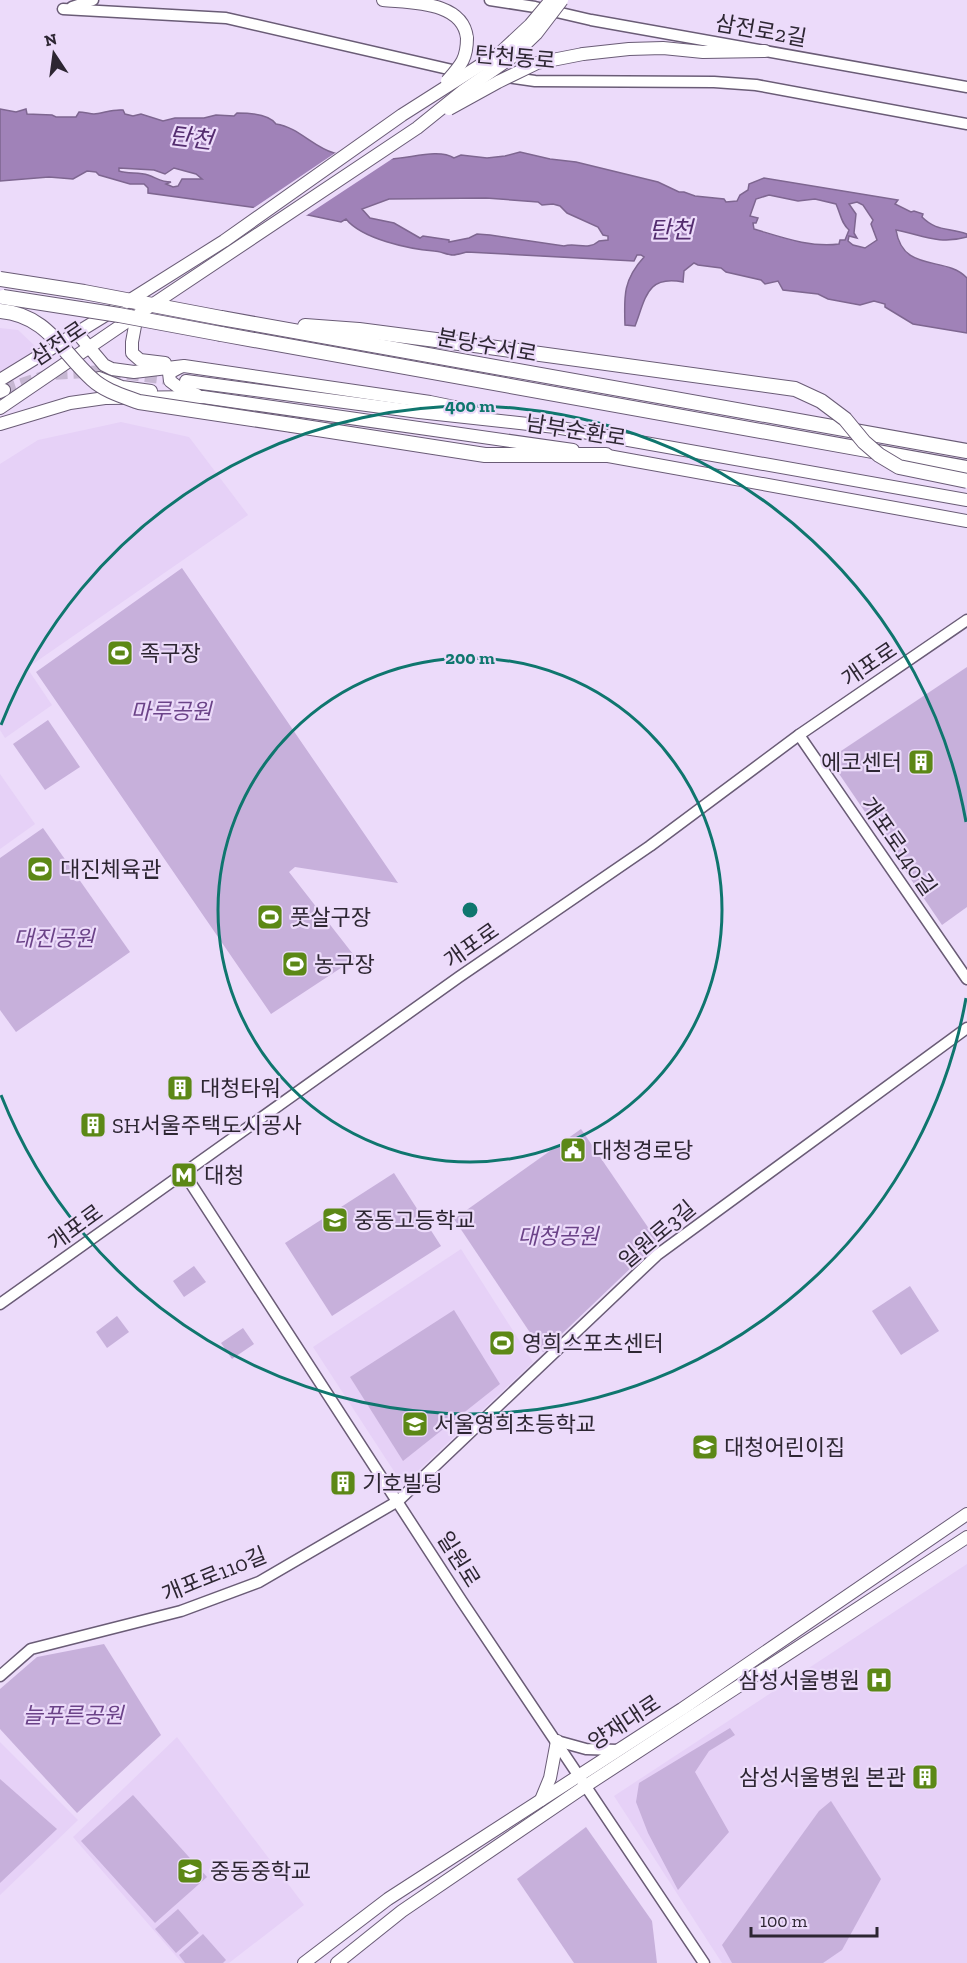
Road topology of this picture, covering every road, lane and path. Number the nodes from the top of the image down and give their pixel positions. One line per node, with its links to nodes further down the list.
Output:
1 (93, 0): 9 (street, 탄천동로)
2 (383, 0): 8 (main road, bridge)
3 (490, 0): 5 (street, 삼전로2길)
4 (562, 0): 10 (main road, bridge)
5 (550, 6): 6 (street, 삼전로2길); 8 (main road, bridge)
6 (765, 51): 7 (street, 삼전로2길); 10 (main road, bridge)
7 (967, 87)
8 (402, 115): 16 (main road, 삼전로, bridge)
9 (967, 124)
10 (417, 128): 14 (main road, 삼전로, bridge)
11 (0, 279): 15 (highway, 분당수서로, bridge)
12 (0, 297): 29 (highway, 분당수서로, bridge)
13 (0, 311): 28 (highway, bridge)
14 (139, 314): 18 (main road, 삼전로); 20 (main road)
15 (221, 318): 27 (highway, 분당수서로); 30 (highway, bridge)
16 (77, 333): 17 (main road, 삼전로); 18 (main road)
17 (64, 340): 19 (main road); 22 (main road, 삼전로)
18 (88, 348): 19 (main road, 삼전로); 20 (main road)
19 (76, 356): 23 (main road); 24 (main road, 삼전로)
20 (184, 366): 23 (main road); 26 (main road)
21 (186, 381): 26 (main road, 남부순환로)
22 (1, 388)
23 (203, 397): 25 (main road, 남부순환로); 28 (main road, 남부순환로)
24 (0, 408)
25 (0, 424)
26 (555, 427): 31 (main road, 남부순환로)
27 (967, 451)
28 (606, 455): 32 (main road, 남부순환로)
29 (967, 468)
30 (967, 481)
31 (967, 500)
32 (967, 521)
33 (967, 620): 34 (street, 개포로)
34 (799, 735): 35 (street, 개포로140길); 37 (street, 개포로)
35 (967, 979)
36 (967, 1028): 39 (street, 일원로3길)
37 (184, 1173): 38 (street, 개포로); 39 (street, 일원로)
38 (0, 1304)
39 (398, 1501): 42 (street, 개포로110길); 43 (street, 일원로)
40 (967, 1514): 44 (main road, 양재대로)
41 (967, 1537): 45 (main road, 양재대로)
42 (0, 1676)
43 (557, 1741): 44 (street); 45 (street, 일원로); 46 (main road)
44 (618, 1750): 45 (main road, 양재대로)
45 (584, 1780): 46 (main road, 양재대로); 48 (main road, 양재대로); 49 (street, 일원로)
46 (540, 1801): 47 (main road, 양재대로)
47 (304, 1963)
48 (337, 1963)
49 (704, 1963)

